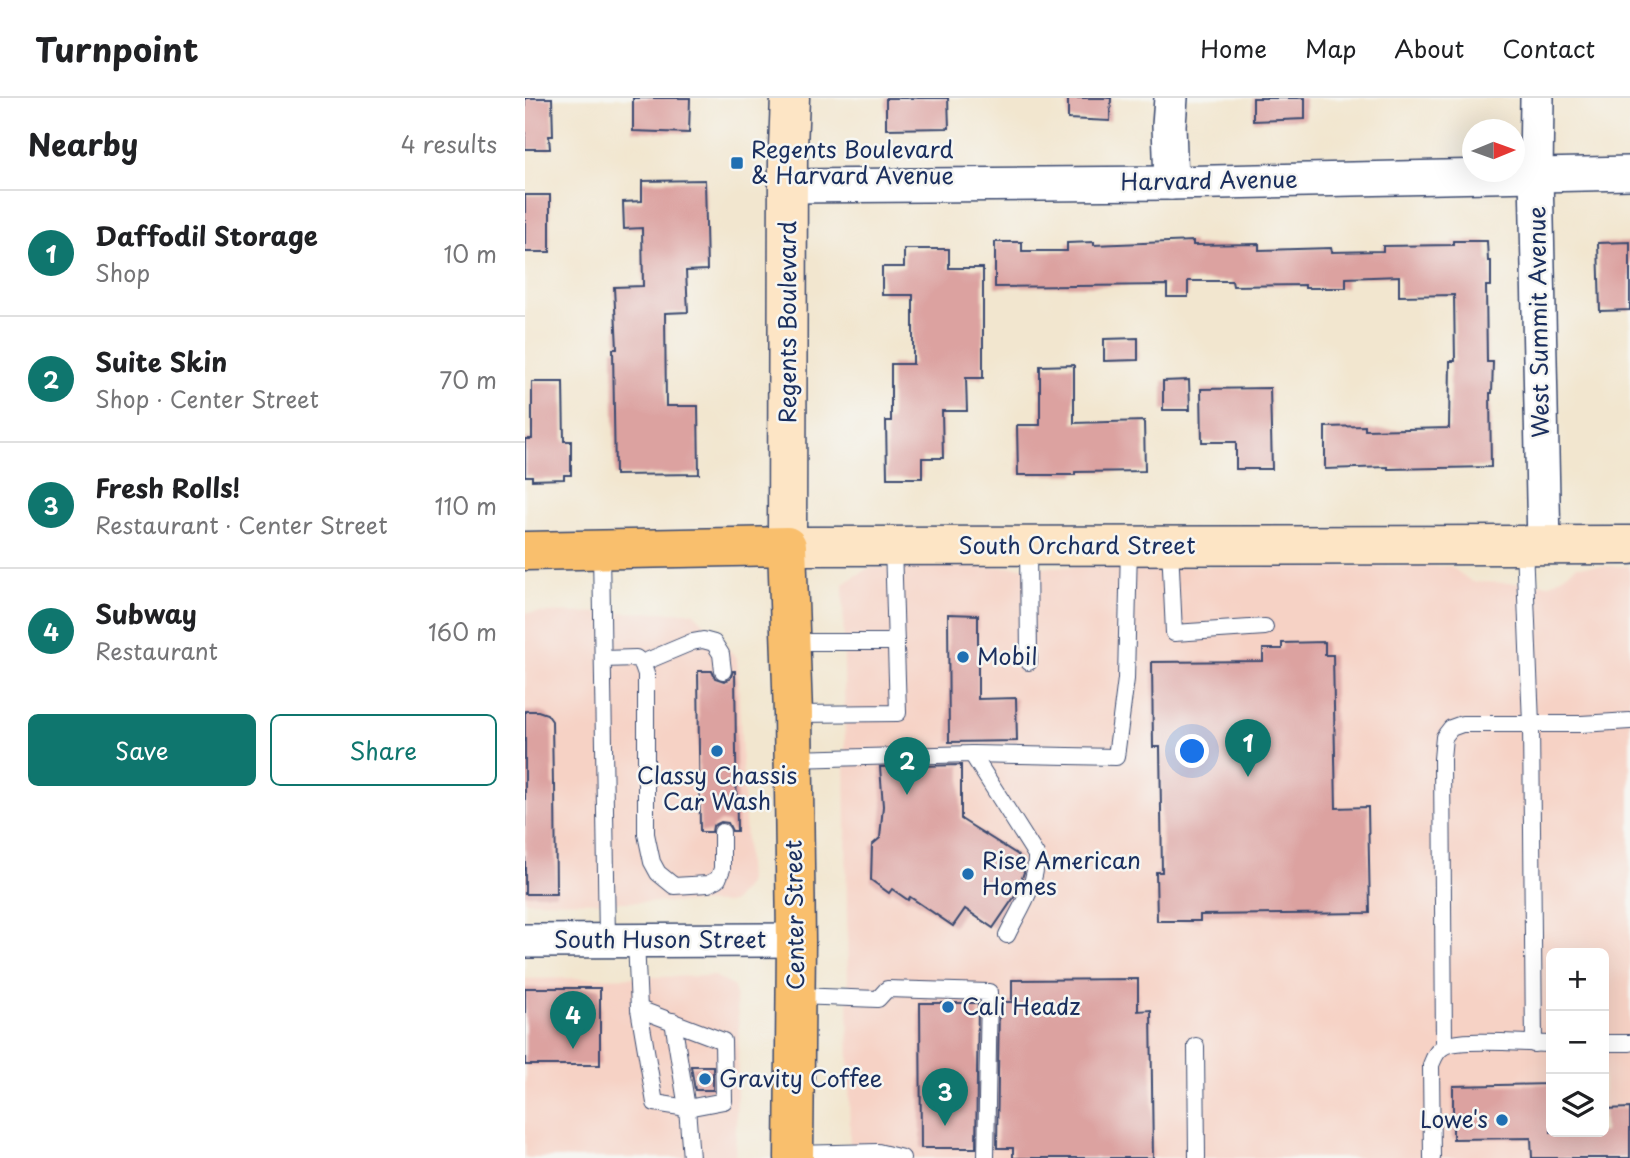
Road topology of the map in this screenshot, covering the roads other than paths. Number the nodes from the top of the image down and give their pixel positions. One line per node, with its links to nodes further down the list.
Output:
1 (790, 98): 7 (main road, Regents Boulevard)
2 (1171, 98): 6 (street)
3 (1537, 98): 5 (street, West Summit Avenue)
4 (1630, 173): 5 (street, Harvard Avenue)
5 (1537, 174): 6 (street, Harvard Avenue); 13 (street, West Summit Avenue)
6 (1171, 183): 7 (street, Harvard Avenue)
7 (788, 186): 14 (main road, Regents Boulevard)
8 (1028, 545): 9 (main road, South Orchard Street); 11 (main road, South Orchard Street); 21 (lane)
9 (1129, 545): 12 (main road, South Orchard Street); 27 (lane)
10 (1630, 545): 13 (main road, South Orchard Street)
11 (893, 546): 14 (main road, South Orchard Street); 19 (lane)
12 (1170, 546): 13 (main road, South Orchard Street); 17 (lane)
13 (1534, 546): 26 (lane)
14 (787, 547): 15 (main road, South Orchard Street); 18 (main road, Center Street)
15 (601, 550): 16 (main road, South Orchard Street); 20 (lane)
16 (525, 551)
17 (1265, 627)
18 (790, 642): 19 (lane); 24 (main road, Center Street)
19 (896, 642): 24 (lane)
20 (603, 659): 22 (lane); 31 (lane)
21 (1030, 662)
22 (642, 663): 23 (lane); 29 (lane)
23 (723, 671)
24 (793, 714): 28 (main road, Center Street)
25 (1630, 721): 26 (lane)
26 (1531, 724): 39 (lane); 42 (lane)
27 (972, 754): 28 (lane); 30 (lane)
28 (793, 759): 32 (main road, Center Street)
29 (722, 832)
30 (1007, 935)
31 (622, 940): 32 (street, South Huson Street); 33 (street, South Huson Street); 35 (lane)
32 (796, 940): 34 (main road, Center Street)
33 (525, 941)
34 (796, 996): 44 (main road, Center Street); 47 (lane)
35 (639, 1009): 36 (lane); 43 (lane)
36 (673, 1021): 43 (lane); 43 (lane)
37 (1609, 1043): 38 (lane)
38 (1630, 1043)
39 (1534, 1044): 40 (lane); 42 (lane)
40 (1546, 1044)
41 (1196, 1046): 48 (lane)
42 (1444, 1046): 49 (lane)
43 (687, 1108): 45 (lane)
44 (794, 1156): 46 (lane)
45 (691, 1158)
46 (902, 1158)
47 (986, 1158)
48 (1197, 1158)
49 (1432, 1158)

